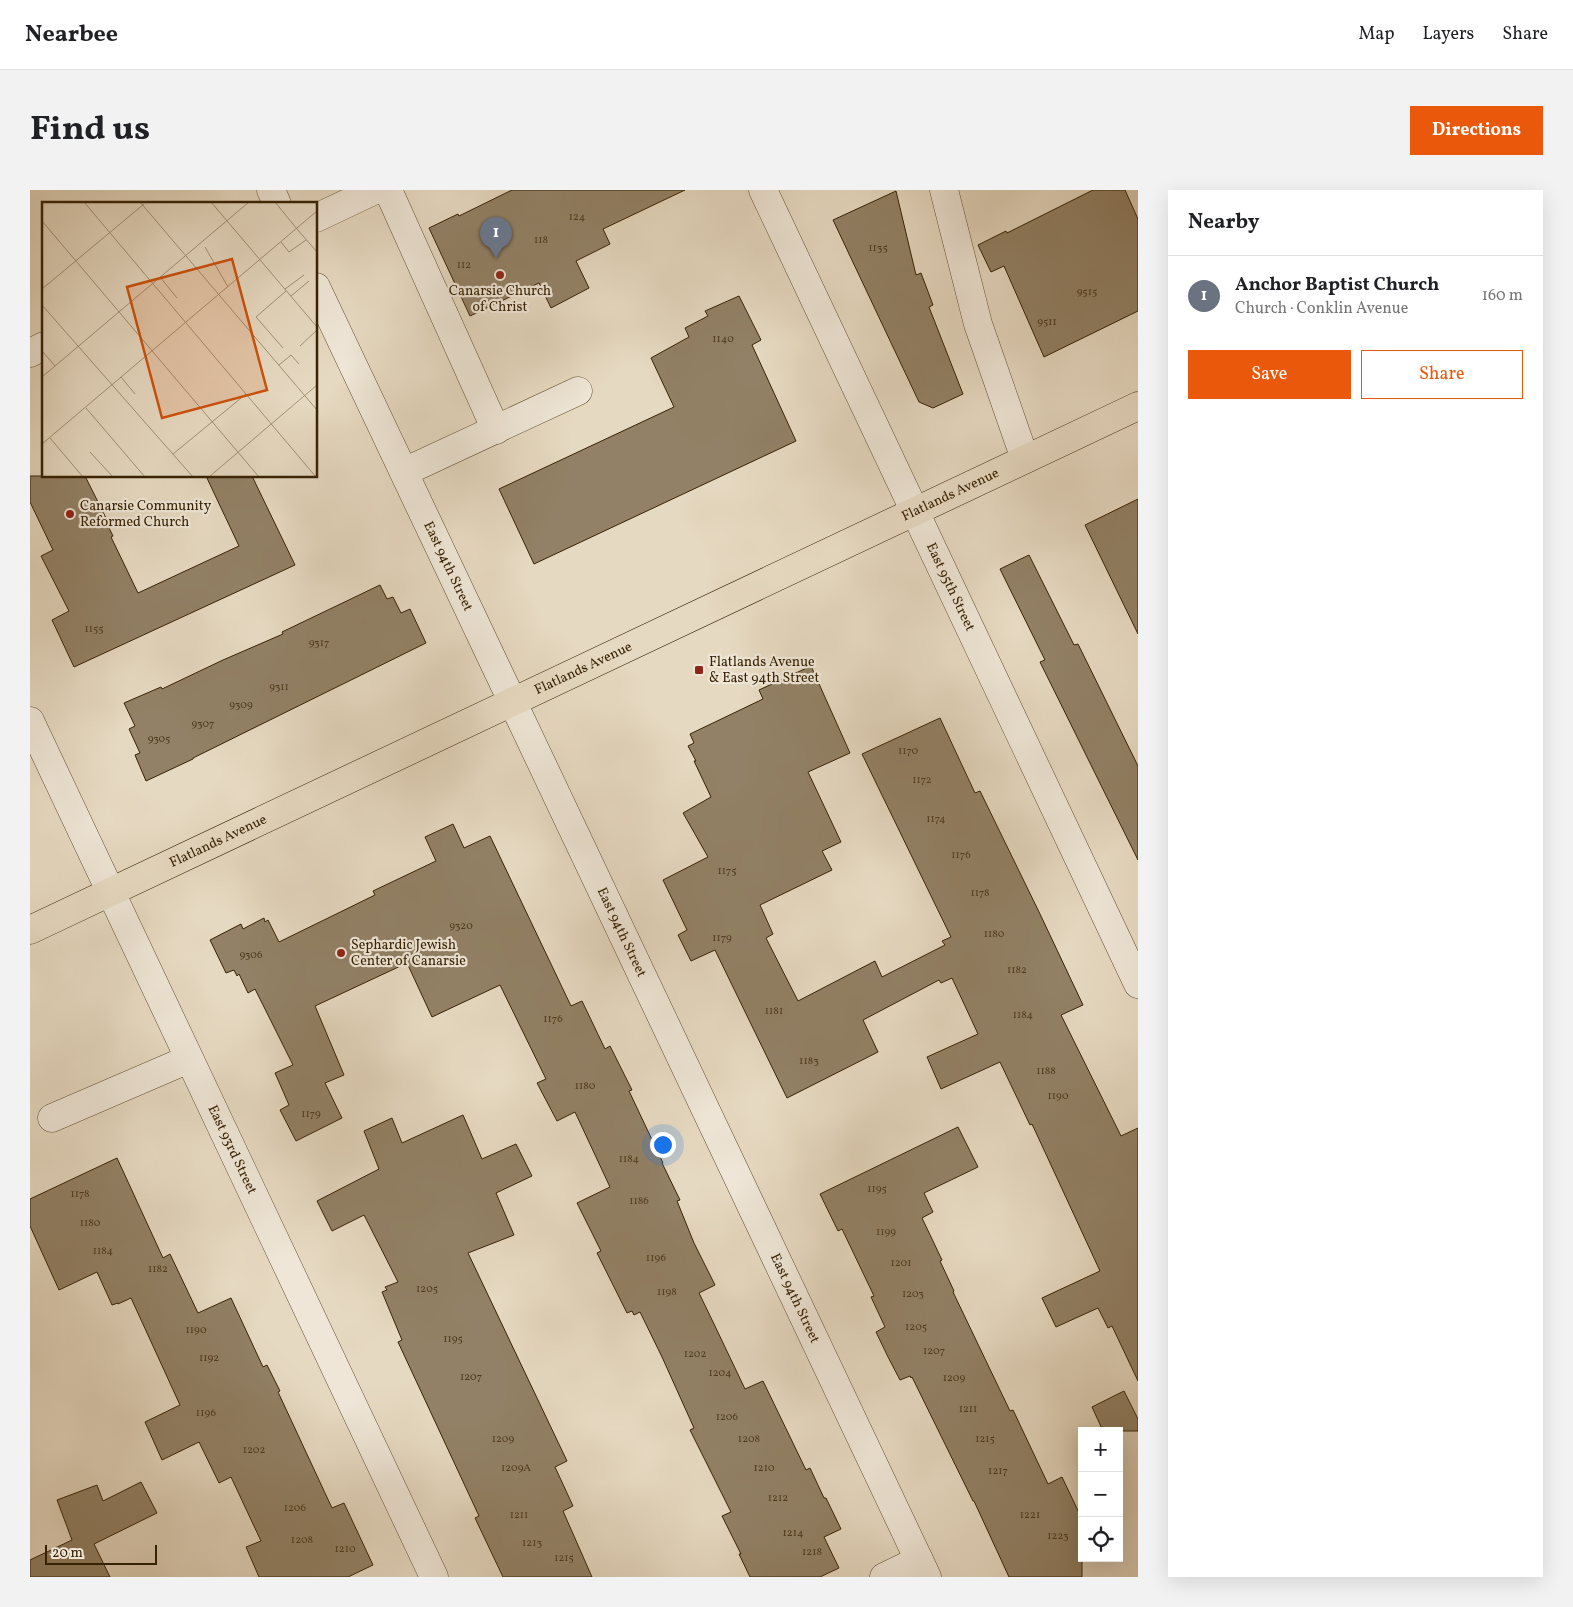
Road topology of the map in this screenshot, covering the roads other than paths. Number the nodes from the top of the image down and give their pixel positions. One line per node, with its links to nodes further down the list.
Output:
1 (271, 190): 6 (street)
2 (375, 190): 7 (street)
3 (388, 190): 13 (street)
4 (762, 190): 16 (street, East 95th Street)
5 (944, 190): 14 (street)
6 (276, 202)
7 (318, 217)
8 (318, 291): 15 (street, East 94th Street)
9 (42, 347): 10 (street)
10 (30, 353)
11 (578, 391): 13 (street)
12 (1138, 406): 14 (main road, Flatlands Avenue)
13 (496, 430): 15 (street)
14 (1025, 459): 16 (main road, Flatlands Avenue)
15 (404, 472): 17 (street, East 94th Street)
16 (914, 512): 17 (main road, Flatlands Avenue); 21 (street, East 95th Street)
17 (513, 701): 19 (main road, Flatlands Avenue); 24 (street, East 94th Street)
18 (30, 721): 19 (street, East 93rd Street)
19 (111, 892): 20 (main road, Flatlands Avenue); 22 (street, East 93rd Street)
20 (30, 930)
21 (1138, 984)
22 (189, 1059): 23 (street); 25 (street, East 93rd Street)
23 (52, 1118)
24 (924, 1569): 26 (street)
25 (434, 1577)
26 (884, 1577)

